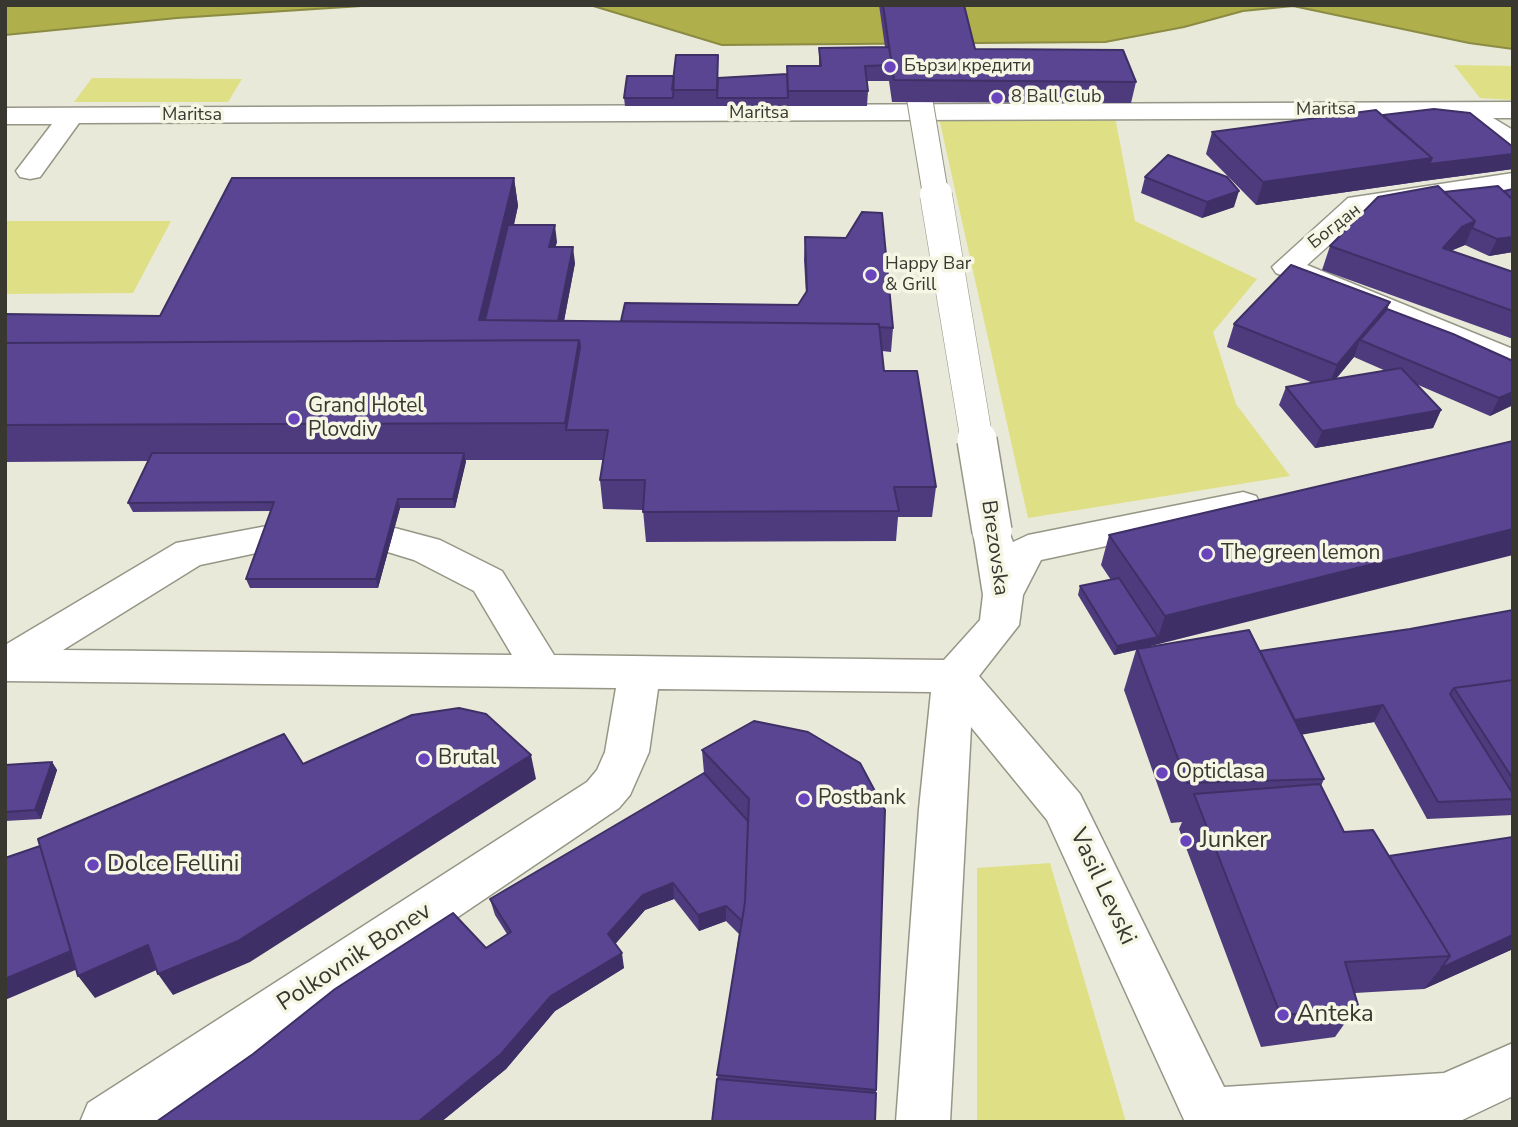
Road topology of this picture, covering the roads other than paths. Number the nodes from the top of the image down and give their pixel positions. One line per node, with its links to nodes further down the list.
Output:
1 (904, 5): 13 (street, Brezovska, bridge)
2 (1461, 109): 3 (street, Maritsa); 5 (street, Maritsa); 6 (street)
3 (1513, 110)
4 (5, 116): 5 (street, Maritsa)
5 (71, 116): 7 (street)
6 (1513, 141)
7 (30, 171)
8 (1513, 180): 9 (street, Богдан)
9 (1513, 361)
10 (1282, 497): 13 (street)
11 (267, 539): 14 (street)
12 (391, 540): 15 (street)
13 (1003, 595): 17 (street, Brezovska)
14 (6, 665): 15 (street)
15 (544, 671): 16 (street)
16 (639, 673): 17 (street); 20 (street, Polkovnik Bonev)
17 (954, 676): 19 (street, Vasil Levski); 21 (street)
18 (1513, 1069): 19 (street)
19 (1212, 1119)
20 (107, 1122)
21 (923, 1122)

